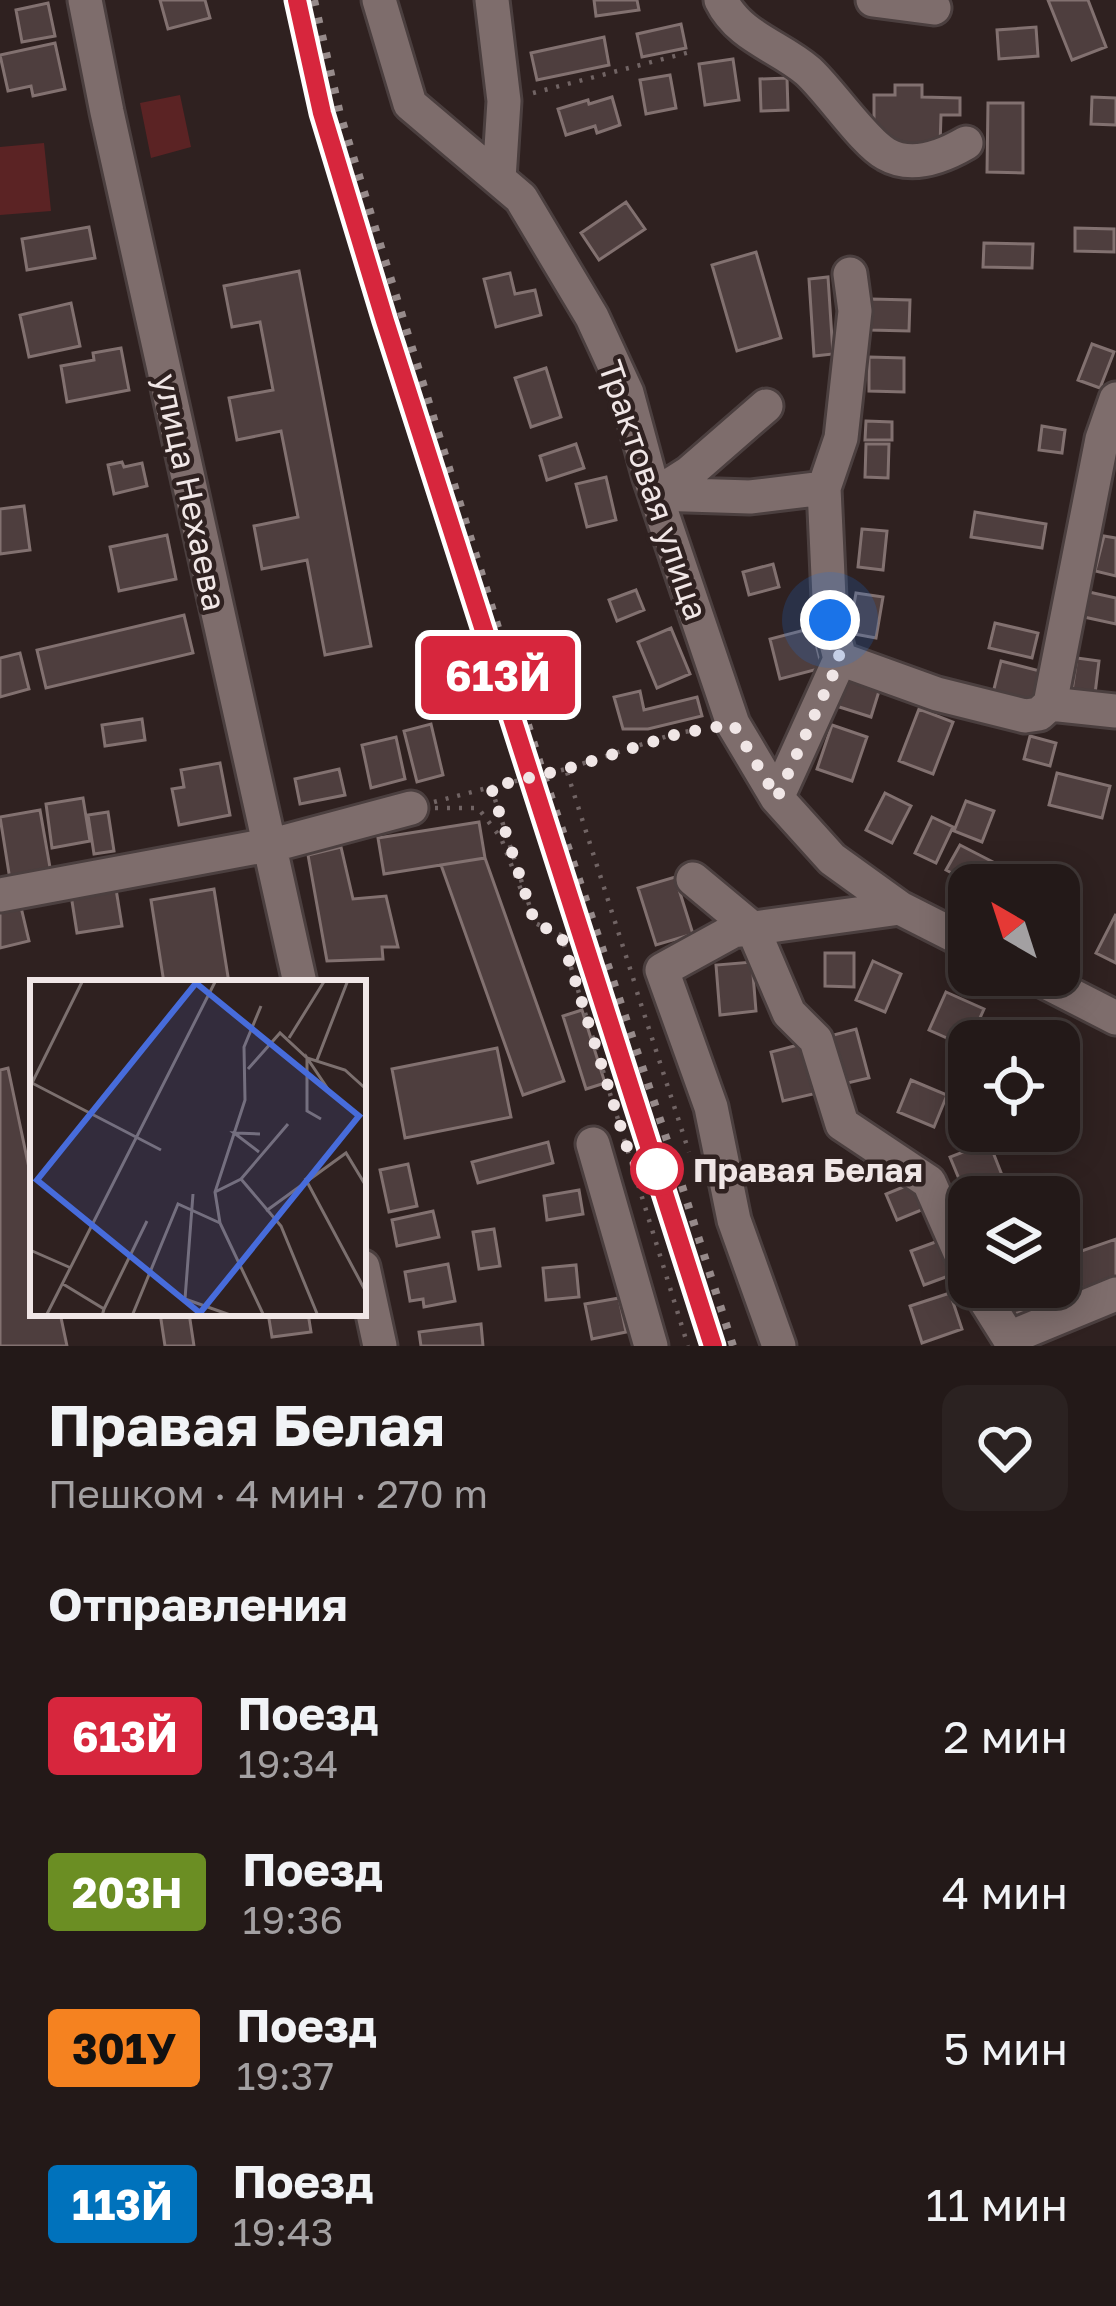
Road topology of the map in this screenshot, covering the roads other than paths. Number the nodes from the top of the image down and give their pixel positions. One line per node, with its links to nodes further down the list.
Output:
1 (85, 0): 20 (street, улица Нехаева)
2 (379, 0): 8 (street, Трактовая улица)
3 (492, 0): 8 (street)
4 (721, 0): 7 (street)
5 (873, 0): 6 (street)
6 (934, 8)
7 (966, 143)
8 (499, 179): 14 (street, Трактовая улица)
9 (850, 274): 13 (street)
10 (1116, 399): 12 (street)
11 (766, 406): 14 (street)
12 (1109, 442): 16 (street)
13 (824, 488): 14 (street); 15 (street)
14 (656, 494): 18 (street, Трактовая улица)
15 (840, 659): 16 (street); 18 (street)
16 (1050, 704): 17 (street)
17 (1116, 711)
18 (777, 798): 23 (street, Трактовая улица)
19 (411, 808): 20 (street)
20 (269, 844): 22 (street); 26 (street, улица Нехаева)
21 (693, 879): 24 (street)
22 (0, 895)
23 (900, 908): 24 (street); 25 (street, Трактовая улица)
24 (753, 928): 30 (street); 36 (street)
25 (948, 932)
26 (299, 980)
27 (1073, 996): 28 (street)
28 (1116, 1018)
29 (593, 1144): 35 (street)
30 (948, 1225)
31 (366, 1281): 34 (street)
32 (1116, 1294): 33 (street)
33 (990, 1308)
34 (380, 1346)
35 (651, 1346)
36 (779, 1346)

